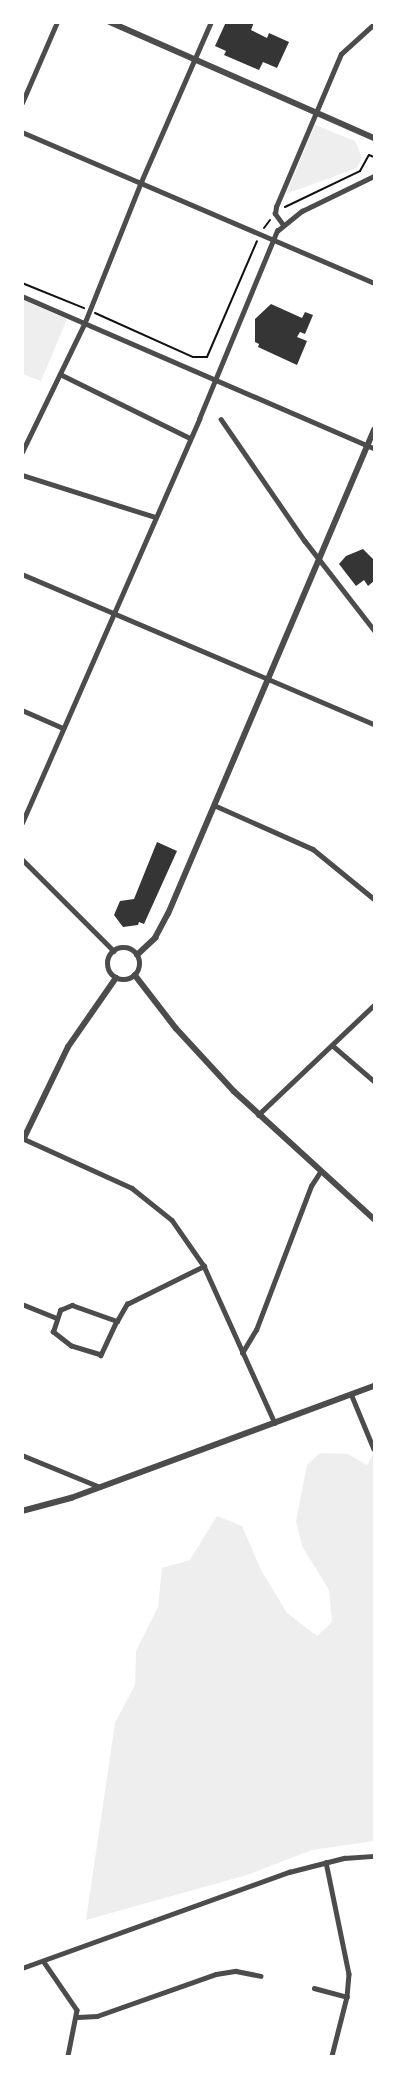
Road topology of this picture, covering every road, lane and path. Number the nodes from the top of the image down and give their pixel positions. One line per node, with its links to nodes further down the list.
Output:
1 (57, 22): 6 (street)
2 (110, 22): 5 (street)
3 (211, 22): 5 (street)
4 (374, 24): 7 (street)
5 (195, 60): 7 (street); 12 (street)
6 (22, 103)
7 (315, 113): 9 (street); 13 (street)
8 (22, 132): 12 (street)
9 (374, 138)
10 (374, 157): 13 (path)
11 (374, 176): 14 (street)
12 (141, 182): 15 (street); 20 (street)
13 (275, 214): 14 (street); 15 (path)
14 (283, 225): 16 (street)
15 (261, 232): 16 (street); 20 (path)
16 (273, 238): 18 (street); 23 (street)
17 (22, 282): 20 (path)
18 (374, 283)
19 (22, 296): 21 (street)
20 (90, 310): 21 (street)
21 (85, 322): 22 (street); 23 (street)
22 (60, 374): 26 (street); 28 (street)
23 (214, 379): 26 (street); 27 (street)
24 (221, 419): 31 (street)
25 (374, 430): 27 (street)
26 (190, 438): 30 (street)
27 (371, 447): 31 (street)
28 (22, 452)
29 (22, 475): 30 (street)
30 (155, 517): 33 (street)
31 (321, 560): 34 (street); 35 (street)
32 (22, 574): 33 (street)
33 (114, 612): 35 (street); 38 (street)
34 (374, 630)
35 (268, 681): 37 (street); 39 (street)
36 (22, 710): 38 (street)
37 (374, 724)
38 (62, 728): 40 (street)
39 (214, 805): 42 (street); 44 (street)
40 (22, 823)
41 (22, 859): 43 (street)
42 (374, 899)
43 (114, 951): 44 (street); 46 (street)
44 (137, 955): 45 (street)
45 (135, 975): 46 (street); 50 (street)
46 (116, 978): 51 (street)
47 (374, 1005): 48 (street)
48 (332, 1045): 49 (street); 50 (street)
49 (374, 1081)
50 (258, 1115): 52 (street)
51 (23, 1138): 54 (street)
52 (320, 1172): 53 (street); 58 (street)
53 (374, 1219)
54 (204, 1266): 57 (street); 58 (street)
55 (22, 1304): 56 (street)
56 (55, 1317): 57 (street); 57 (street)
57 (117, 1321)
58 (242, 1353): 61 (street)
59 (374, 1386): 60 (street)
60 (352, 1396): 61 (street); 62 (street)
61 (275, 1423): 64 (street)
62 (374, 1450)
63 (22, 1455): 64 (street)
64 (100, 1487): 65 (street)
65 (22, 1511)
66 (374, 1856): 67 (street)
67 (326, 1862): 68 (street); 72 (street)
68 (44, 1962): 69 (street); 73 (street)
69 (22, 1968)
70 (261, 1976): 73 (street)
71 (314, 1988): 72 (street)
72 (347, 1997): 75 (street)
73 (78, 2016): 74 (street)
74 (68, 2056)
75 (332, 2056)

